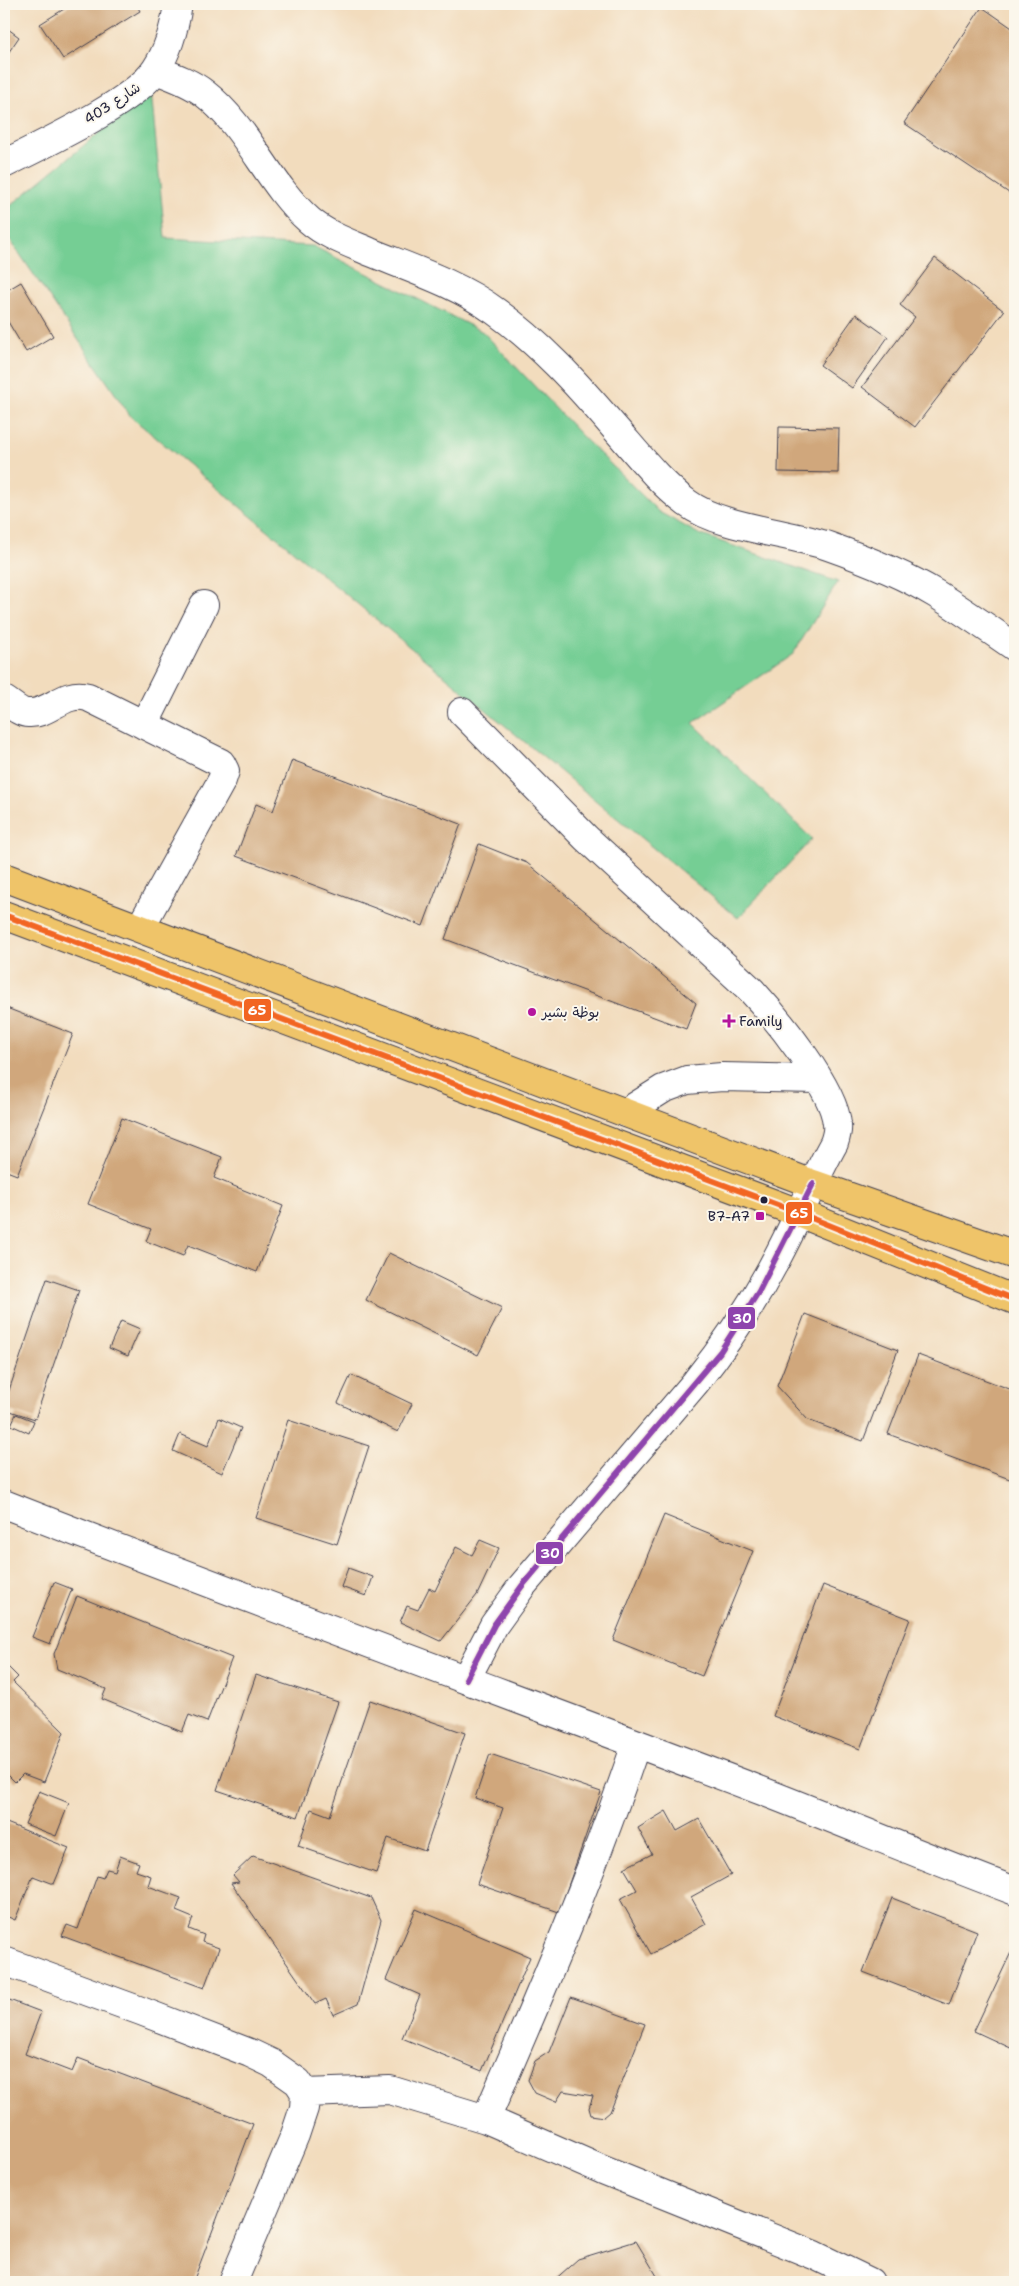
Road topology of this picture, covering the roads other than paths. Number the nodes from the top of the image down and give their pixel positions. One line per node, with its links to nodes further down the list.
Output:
1 (178, 4): 2 (street, شارع 403)
2 (156, 70): 3 (street, شارع 403); 5 (street)
3 (4, 164)
4 (204, 604): 8 (street)
5 (1015, 647)
6 (4, 700): 8 (street)
7 (462, 712): 12 (street)
8 (144, 725): 11 (street)
9 (4, 877): 11 (highway)
10 (4, 915): 15 (highway)
11 (140, 928): 13 (highway)
12 (818, 1079): 13 (street); 14 (street)
13 (625, 1112): 14 (highway)
14 (813, 1184): 15 (street); 16 (highway)
15 (799, 1213): 17 (highway); 19 (street)
16 (1015, 1255)
17 (1015, 1300)
18 (4, 1504): 19 (street)
19 (466, 1679): 20 (street)
20 (636, 1744): 21 (street); 24 (street)
21 (1015, 1891)
22 (4, 1962): 23 (street)
23 (305, 2093): 24 (street); 25 (street)
24 (486, 2118): 26 (street)
25 (233, 2282)
26 (870, 2282)

